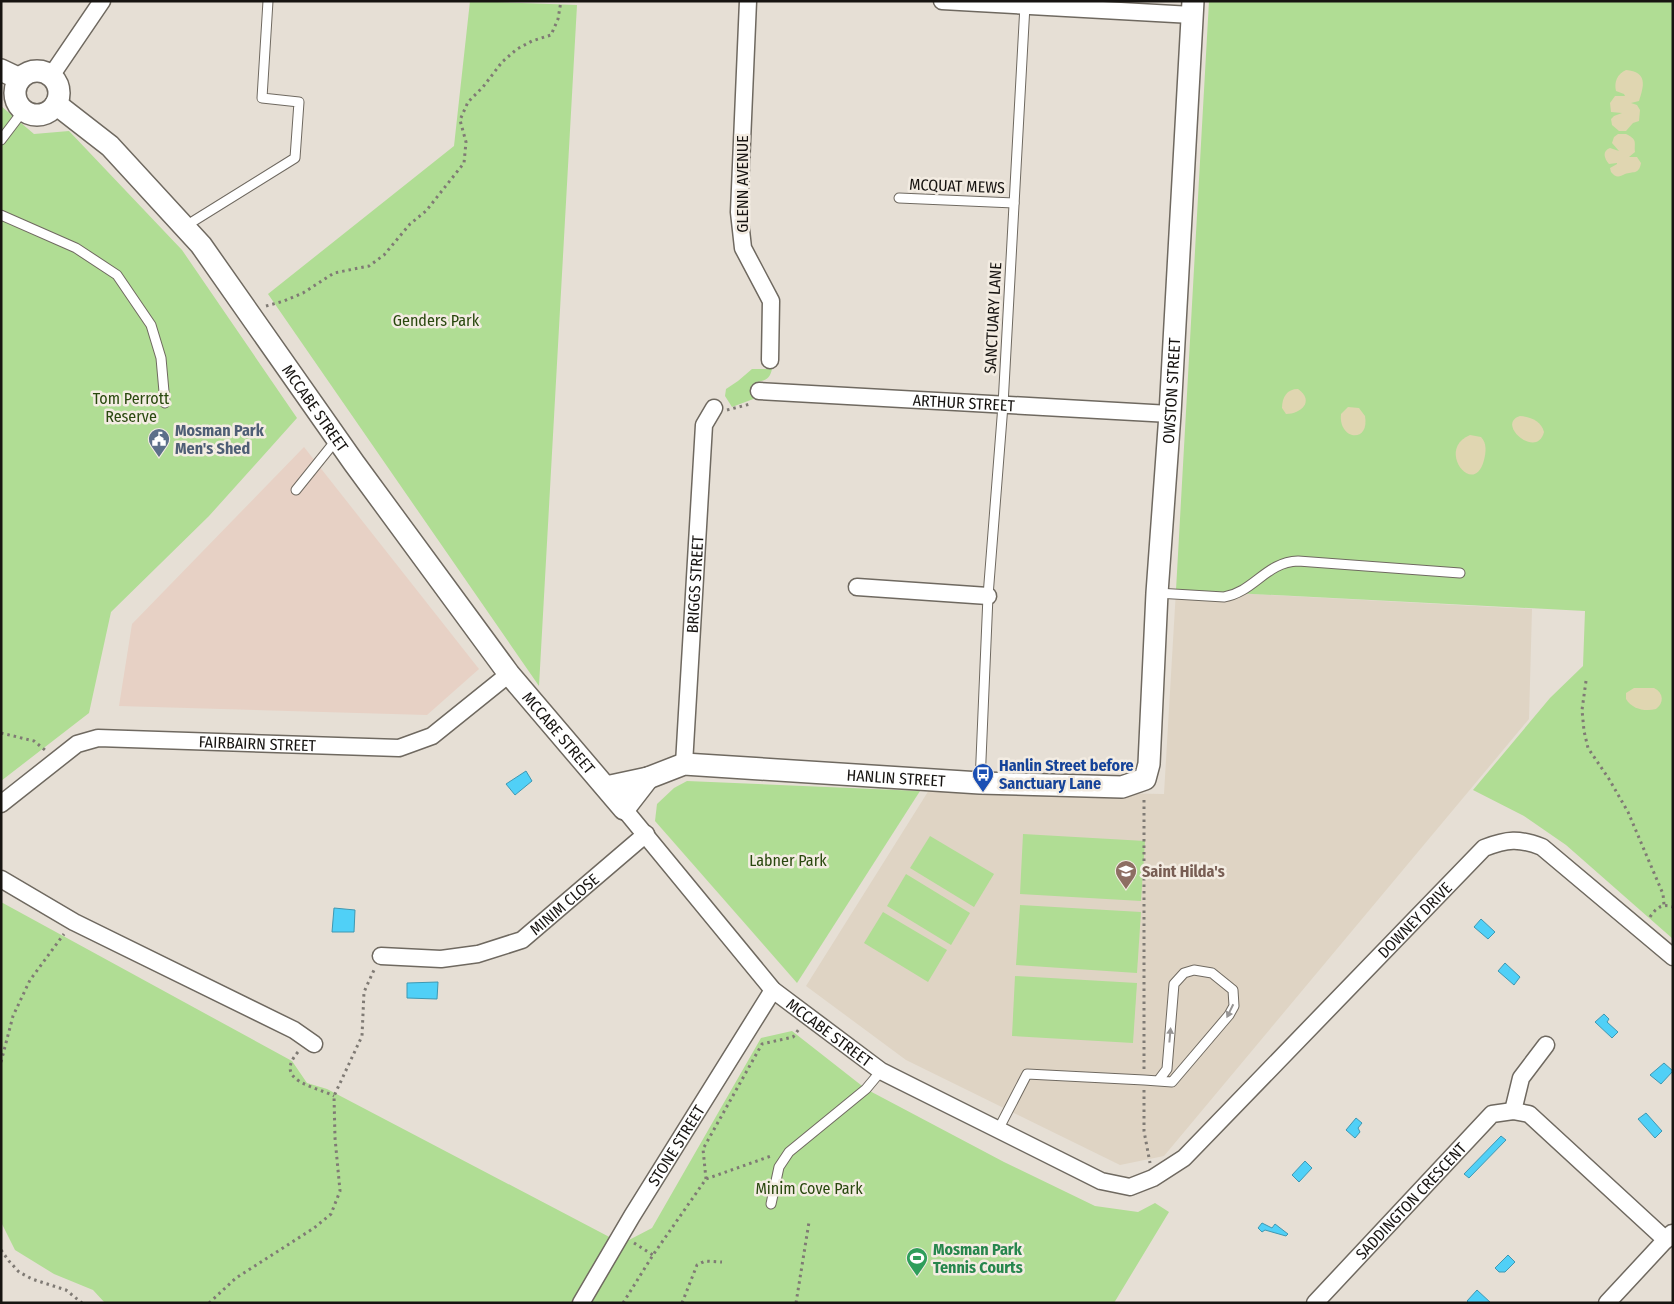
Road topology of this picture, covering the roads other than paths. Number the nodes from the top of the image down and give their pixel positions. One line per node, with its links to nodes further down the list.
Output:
1 (102, 1): 8 (street)
2 (268, 1): 15 (lane)
3 (748, 1): 16 (street, GLENN AVENUE)
4 (942, 1): 5 (street)
5 (1025, 5): 6 (street); 13 (lane, SANCTUARY LANE)
6 (1192, 8): 21 (street, OWSTON STREET)
7 (11, 75): 8 (street); 10 (street)
8 (51, 76): 9 (street)
9 (56, 104): 10 (street); 15 (street, MCCABE STREET)
10 (23, 110): 11 (lane)
11 (1, 140)
12 (899, 198): 13 (lane, MCQUAT MEWS)
13 (1014, 203): 19 (lane, SANCTUARY LANE)
14 (1, 215): 18 (lane)
15 (184, 227): 22 (street, MCCABE STREET)
16 (770, 360)
17 (759, 391): 19 (street, ARTHUR STREET)
18 (165, 402)
19 (1003, 405): 21 (street, ARTHUR STREET); 27 (lane, SANCTUARY LANE)
20 (714, 408): 29 (street, BRIGGS STREET)
21 (1170, 414): 26 (street, OWSTON STREET)
22 (337, 439): 23 (lane); 28 (street, MCCABE STREET)
23 (296, 490)
24 (1460, 573): 26 (lane)
25 (857, 587): 27 (street)
26 (1157, 593): 31 (street, OWSTON STREET)
27 (988, 596): 32 (lane, SANCTUARY LANE)
28 (510, 674): 33 (street, MCCABE STREET); 34 (street, FAIRBAIRN STREET)
29 (684, 764): 30 (street, HANLIN STREET); 32 (street, HANLIN STREET)
30 (648, 778): 33 (street, HANLIN STREET); 35 (street)
31 (1144, 779): 32 (street, HANLIN STREET)
32 (980, 783)
33 (606, 788): 35 (street, MCCABE STREET)
34 (1, 804)
35 (624, 809): 36 (street, MCCABE STREET)
36 (646, 834): 38 (street, MINIM CLOSE); 40 (street, MCCABE STREET)
37 (1, 879): 41 (street)
38 (381, 956)
39 (1673, 957): 47 (street, DOWNEY DRIVE)
40 (773, 990): 43 (street, MCCABE STREET); 50 (street, STONE STREET)
41 (314, 1044)
42 (1546, 1045): 45 (street)
43 (881, 1071): 46 (street, MCCABE STREET); 48 (lane)
44 (1158, 1081): 44 (lane, one-way to 44); 46 (lane)
45 (1513, 1111): 49 (street); 51 (street, SADDINGTON CRESCENT)
46 (998, 1130): 47 (street, MCCABE STREET)
47 (1184, 1158)
48 (771, 1204)
49 (1669, 1236): 52 (street)
50 (581, 1303)
51 (1315, 1303)
52 (1607, 1303)

